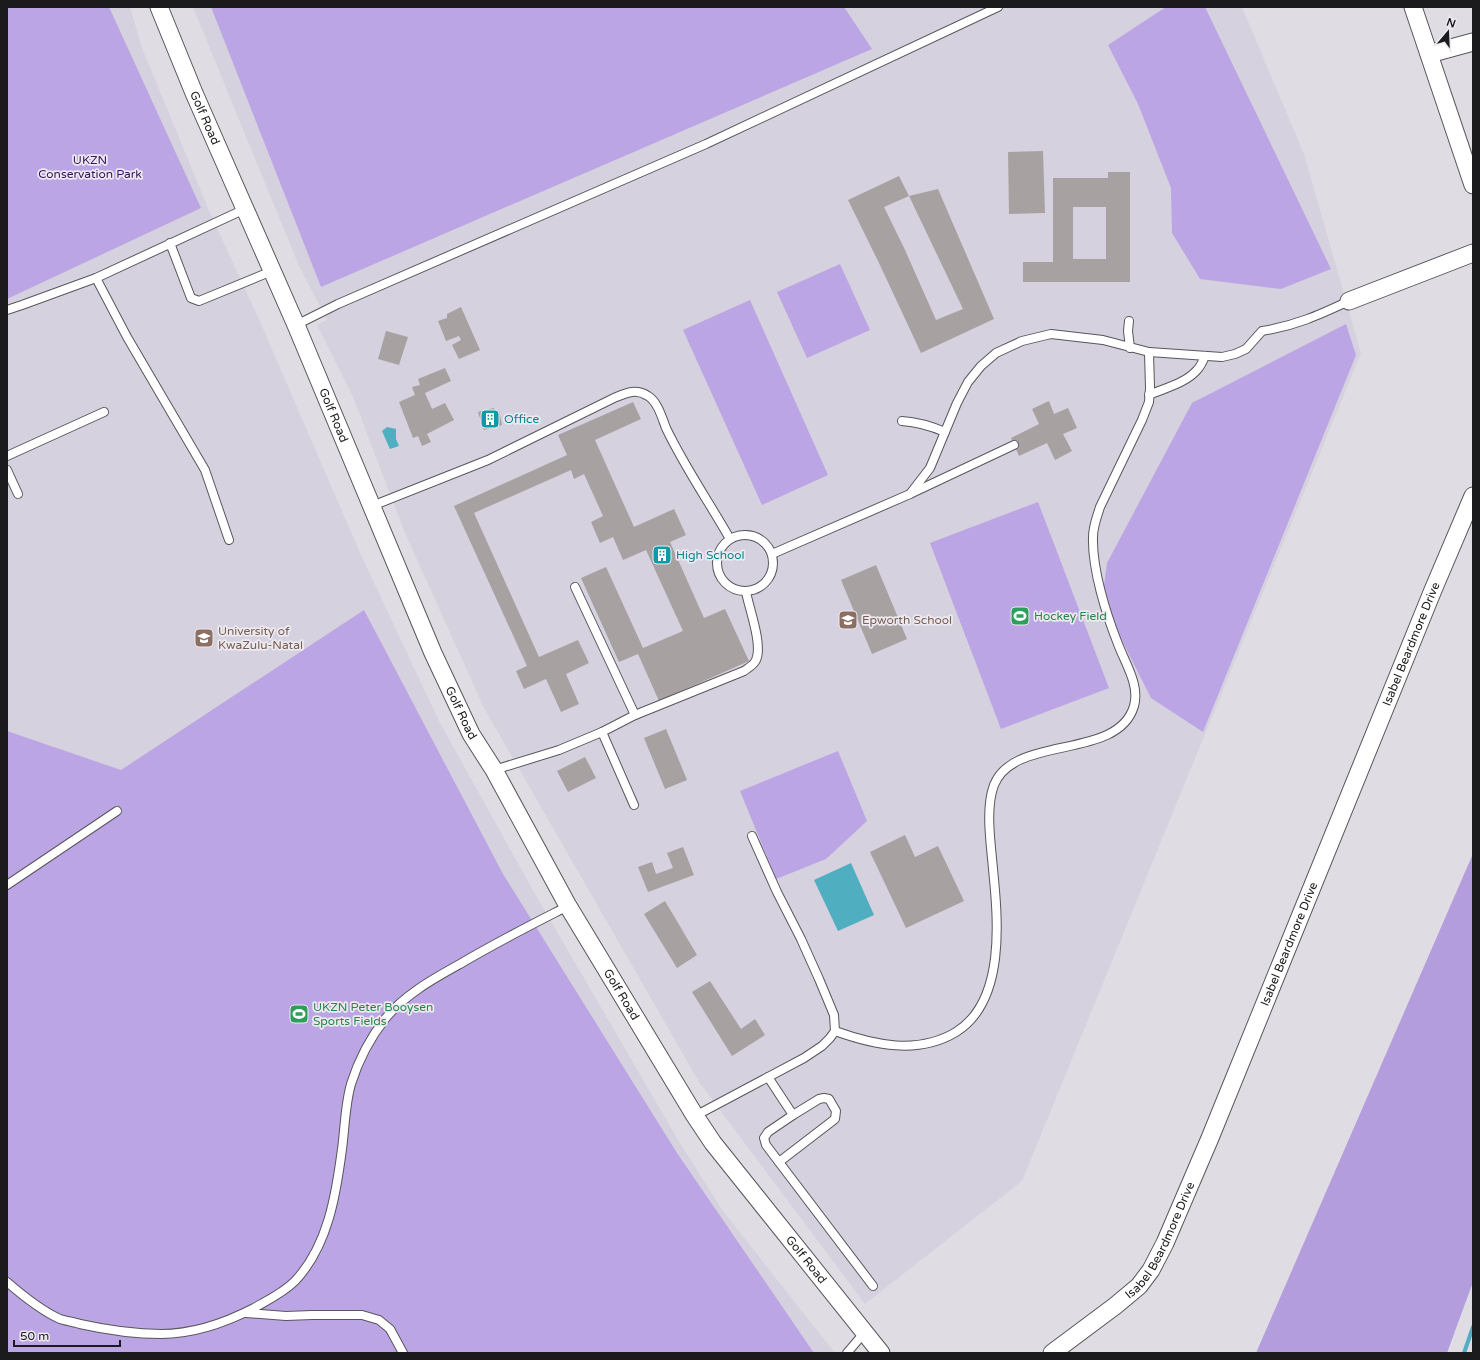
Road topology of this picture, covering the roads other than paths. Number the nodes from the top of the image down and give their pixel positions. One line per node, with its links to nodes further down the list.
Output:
1 (159, 7): 7 (street, Golf Road)
2 (998, 7): 15 (lane)
3 (1413, 7): 5 (street)
4 (1473, 42): 5 (street)
5 (1429, 54): 6 (street)
6 (1473, 185)
7 (245, 209): 8 (lane); 10 (street, Golf Road)
8 (170, 243): 10 (lane); 11 (lane)
9 (1473, 253): 12 (street)
10 (272, 271): 15 (street, Golf Road)
11 (96, 278): 13 (lane); 31 (lane)
12 (1348, 301): 18 (lane)
13 (8, 311)
14 (1129, 321): 16 (lane)
15 (296, 325): 29 (street, Golf Road)
16 (1130, 348): 17 (lane); 22 (lane)
17 (1149, 352): 18 (lane); 19 (lane)
18 (1205, 356): 19 (lane)
19 (1149, 395): 43 (lane)
20 (104, 412): 24 (lane)
21 (902, 421): 22 (lane)
22 (945, 432): 27 (lane)
23 (1014, 445): 27 (lane)
24 (7, 456)
25 (7, 470): 26 (lane)
26 (18, 494)
27 (910, 494): 32 (lane)
28 (1473, 496): 55 (street, Isabel Beardmore Drive)
29 (372, 506): 30 (lane); 37 (street, Golf Road)
30 (730, 539): 32 (lane); 34 (lane)
31 (229, 540)
32 (772, 554): 34 (lane)
33 (575, 587): 35 (lane)
34 (746, 592): 35 (lane)
35 (635, 715): 36 (lane)
36 (602, 732): 37 (lane); 38 (lane)
37 (494, 770): 42 (street, Golf Road)
38 (634, 805)
39 (117, 811): 41 (lane)
40 (752, 836): 43 (lane)
41 (7, 885)
42 (568, 906): 46 (street, Golf Road); 50 (lane)
43 (835, 1031): 44 (lane)
44 (768, 1077): 45 (lane); 46 (lane)
45 (793, 1115): 47 (lane); 47 (lane)
46 (695, 1116): 51 (street, Golf Road)
47 (779, 1162): 49 (lane)
48 (7, 1282): 50 (lane)
49 (873, 1286)
50 (245, 1313): 52 (lane)
51 (864, 1333): 53 (lane); 54 (street, Golf Road)
52 (403, 1353)
53 (847, 1353)
54 (881, 1353)
55 (1052, 1353)

